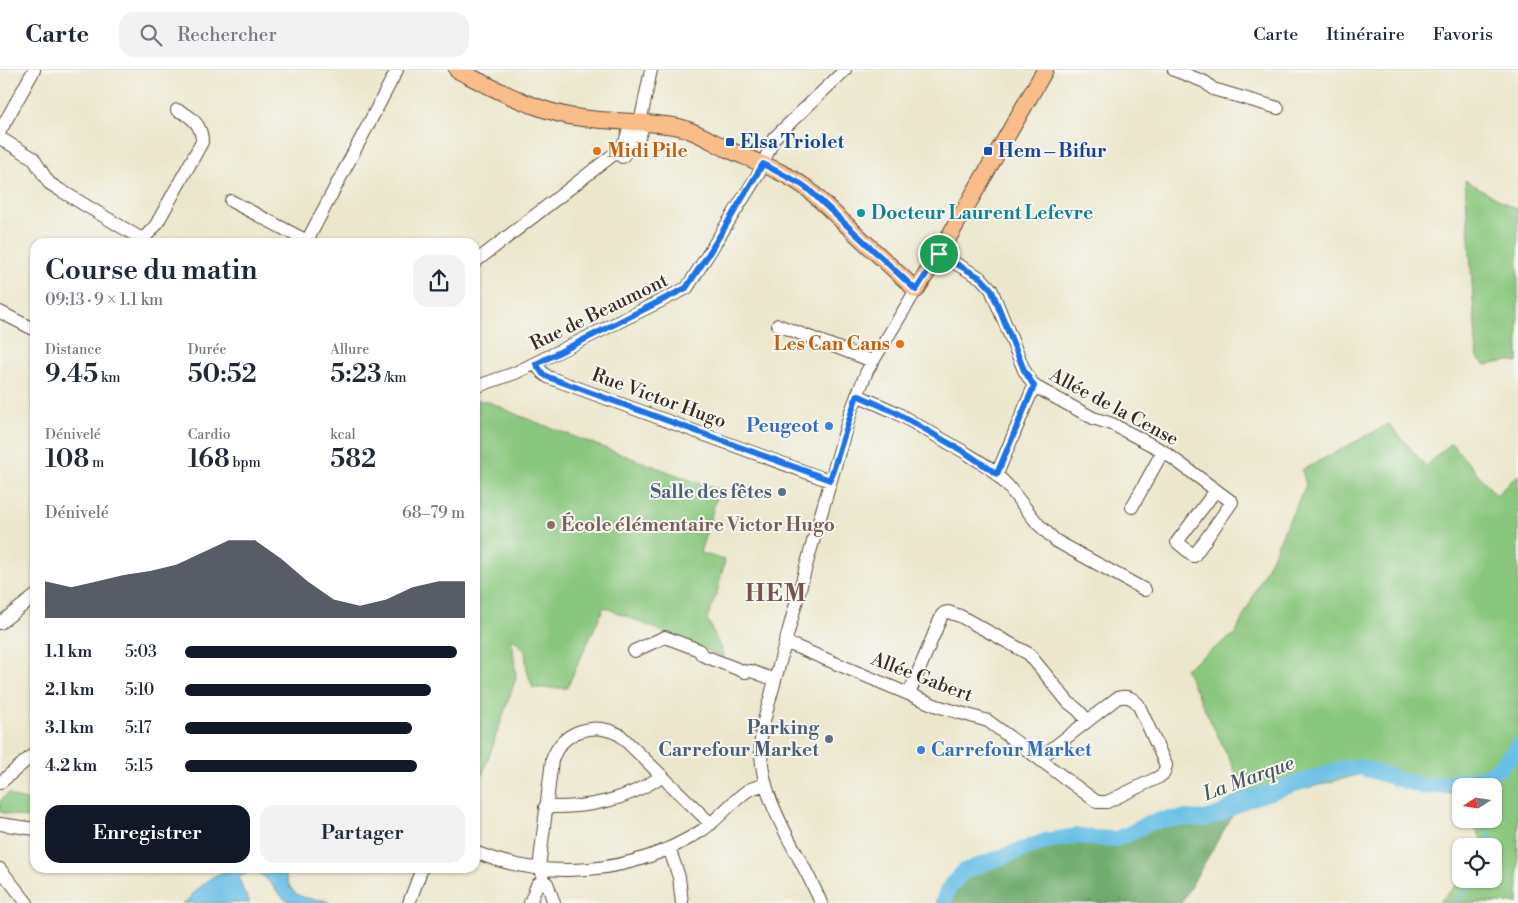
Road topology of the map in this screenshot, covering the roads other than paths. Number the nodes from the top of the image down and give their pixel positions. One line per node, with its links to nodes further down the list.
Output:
1 (34, 70): 12 (street)
2 (397, 70): 17 (street)
3 (457, 70): 11 (main road)
4 (651, 70): 11 (street)
5 (845, 70): 14 (street, Rue de Beaumont)
6 (1045, 70): 18 (main road)
7 (1174, 70): 8 (street)
8 (1205, 76): 9 (street)
9 (1278, 108)
10 (177, 110): 13 (street)
11 (639, 123): 14 (main road); 19 (street)
12 (0, 131)
13 (0, 138)
14 (763, 164): 20 (main road); 25 (street, Rue de Beaumont)
15 (231, 201): 16 (street)
16 (301, 238)
17 (309, 238)
18 (939, 254): 20 (main road); 27 (street, Allée de la Cense)
19 (480, 258)
20 (916, 290): 24 (street)
21 (0, 312): 23 (street)
22 (778, 325): 24 (street)
23 (30, 327)
24 (872, 361): 28 (street)
25 (536, 364): 26 (street, Rue de Beaumont); 31 (street, Rue Victor Hugo)
26 (480, 385)
27 (1034, 386): 29 (street, Allée de la Cense); 30 (street)
28 (857, 395): 30 (street); 31 (street)
29 (1163, 452): 32 (street, Allée de la Cense); 33 (street)
30 (997, 474): 34 (street)
31 (830, 480): 37 (street)
32 (1216, 490): 32 (street, Allée de la Cense)
33 (1132, 507)
34 (1145, 590)
35 (30, 600): 36 (street)
36 (0, 623)
37 (785, 642): 39 (street); 40 (street, Allée Gabert)
38 (634, 651): 39 (street)
39 (775, 680): 46 (street)
40 (909, 694): 41 (street); 43 (street, Allée Gabert)
41 (1088, 721): 43 (street, Allée Gabert); 43 (street, Allée Gabert)
42 (30, 757): 45 (street)
43 (1039, 759)
44 (662, 776): 47 (street); 47 (street); 49 (street)
45 (0, 783)
46 (765, 785): 49 (street); 61 (street)
47 (545, 806): 55 (street)
48 (0, 824): 50 (street)
49 (710, 824): 51 (street)
50 (30, 828)
51 (669, 848): 55 (street); 60 (street)
52 (480, 854): 55 (street)
53 (0, 869): 56 (street)
54 (420, 873): 57 (street)
55 (541, 873): 58 (street); 59 (street)
56 (27, 903)
57 (409, 903)
58 (530, 903)
59 (554, 903)
60 (682, 903)
61 (821, 903)

